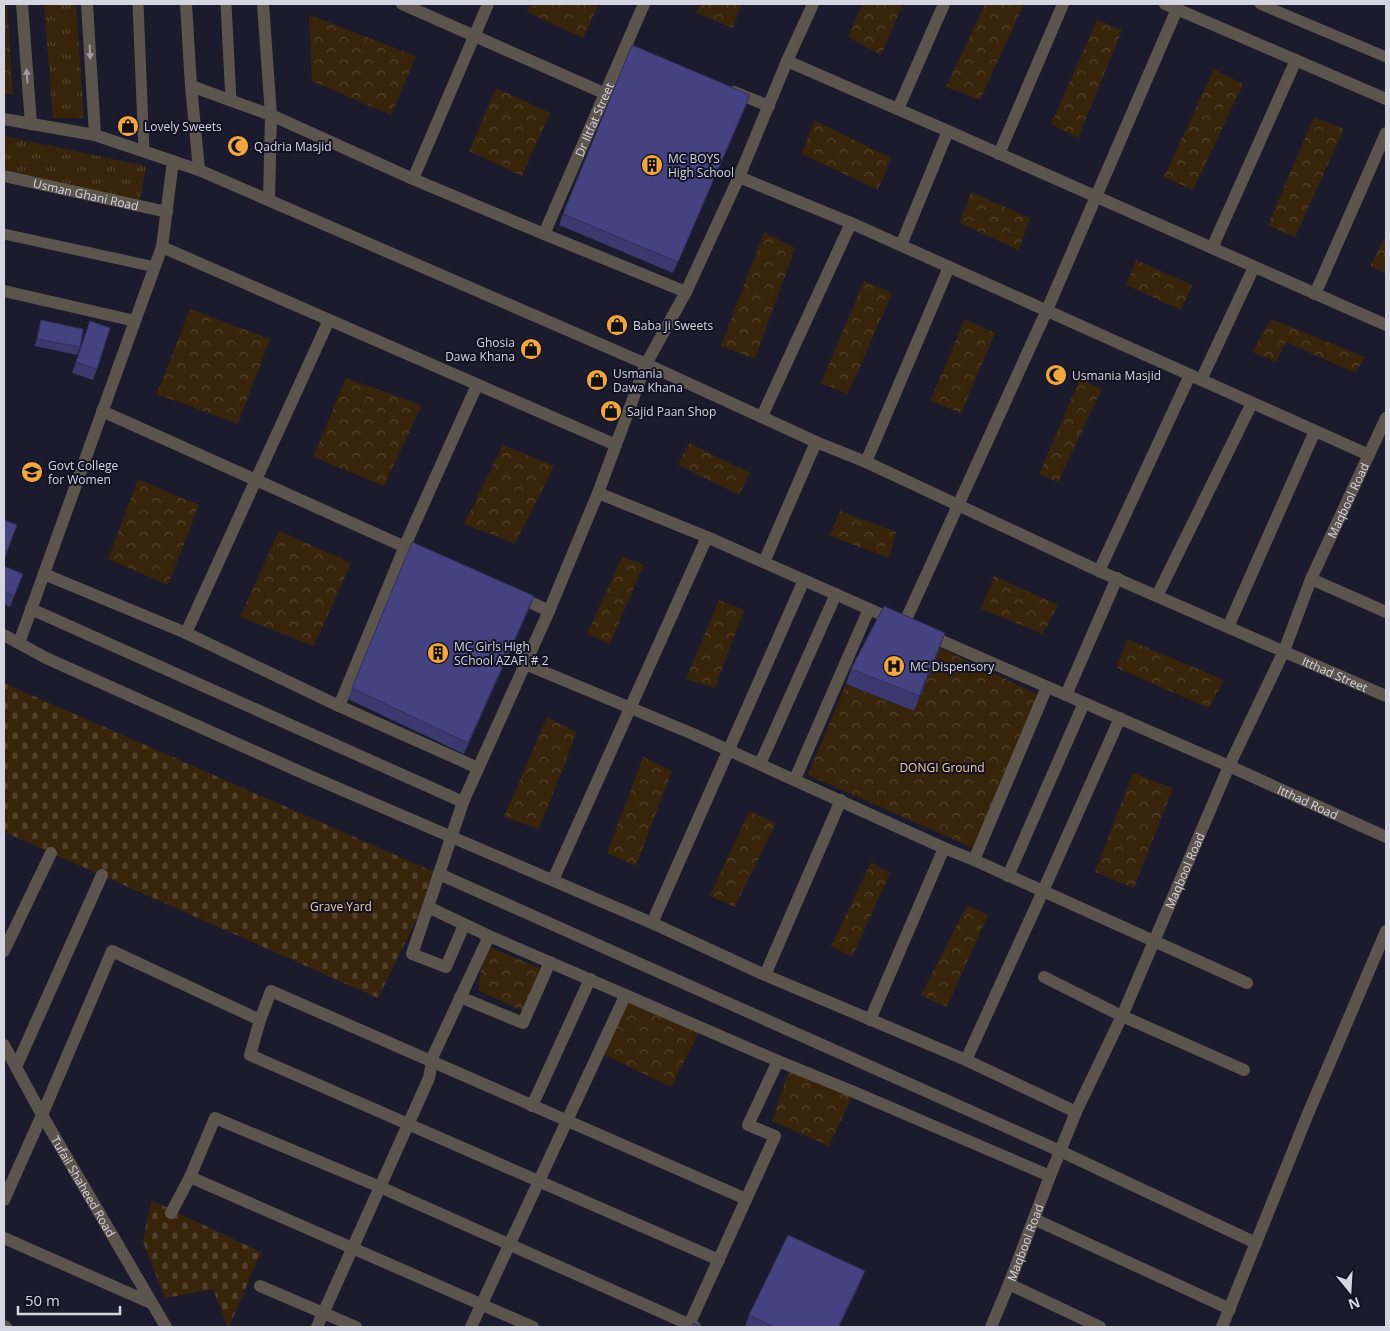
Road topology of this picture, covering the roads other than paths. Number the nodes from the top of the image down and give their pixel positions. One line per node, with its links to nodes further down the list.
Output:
1 (22, 4): 29 (street, one-way to 1)
2 (87, 4): 32 (street, one-way to 32)
3 (138, 4): 33 (street)
4 (186, 4): 20 (street)
5 (226, 4): 24 (street)
6 (263, 4): 27 (street)
7 (402, 4): 16 (street)
8 (488, 4): 16 (street)
9 (644, 4): 22 (street, Dr Iltfat Street)
10 (813, 4): 19 (street)
11 (944, 4): 26 (street)
12 (1063, 4): 34 (street)
13 (1165, 4): 15 (street)
14 (1260, 4): 17 (street)
15 (1177, 9): 18 (street); 40 (street)
16 (474, 35): 22 (street); 39 (street)
17 (1386, 57)
18 (1296, 60): 23 (street); 48 (street)
19 (788, 61): 25 (street); 26 (street)
20 (191, 86): 24 (street); 36 (street)
21 (724, 88): 25 (street)
22 (606, 94): 45 (street, Dr Iltfat Street)
23 (1386, 99)
24 (231, 100): 27 (street)
25 (769, 106): 38 (street)
26 (898, 109): 30 (street)
27 (271, 116): 39 (street); 41 (street)
28 (4, 119): 29 (street, Itthad Street)
29 (31, 124): 32 (street, Itthad Street)
30 (948, 131): 34 (street); 46 (street)
31 (1386, 133): 54 (street)
32 (95, 135): 33 (street, Itthad Street)
33 (144, 151): 35 (street, Itthad Street)
34 (999, 154): 40 (street)
35 (173, 161): 36 (street, Itthad Street); 42 (street)
36 (199, 170): 41 (street, Itthad Street)
37 (4, 176): 42 (street, Usman Ghani Road)
38 (739, 176): 43 (street); 53 (street)
39 (413, 179): 45 (street)
40 (1096, 197): 48 (street); 55 (street)
41 (269, 200): 59 (street, Itthad Street)
42 (167, 212): 47 (street)
43 (851, 223): 46 (street); 64 (street)
44 (4, 234): 51 (street)
45 (544, 234): 53 (street)
46 (901, 245): 49 (street)
47 (162, 247): 51 (street); 56 (street)
48 (1212, 248): 50 (street)
49 (949, 267): 55 (street); 70 (street)
50 (1254, 267): 54 (street); 60 (street)
51 (154, 268): 57 (street)
52 (4, 291): 57 (street)
53 (686, 292): 59 (street)
54 (1315, 294): 58 (street)
55 (1047, 310): 60 (street); 73 (street)
56 (329, 320): 61 (street); 71 (street)
57 (135, 321): 63 (street)
58 (1386, 325)
59 (646, 364): 64 (street, Itthad Street); 68 (street)
60 (1196, 378): 62 (street); 78 (street)
61 (477, 385): 68 (street); 75 (street)
62 (1252, 403): 66 (street); 85 (street)
63 (102, 411): 71 (street); 79 (street)
64 (762, 416): 67 (street, Itthad Street)
65 (1386, 418): 69 (street, Maqbool Road)
66 (1315, 432): 69 (street); 91 (street)
67 (816, 442): 70 (street, Itthad Street); 77 (street)
68 (616, 445): 72 (street)
69 (1369, 455): 81 (street, Maqbool Road)
70 (866, 462): 73 (street, Itthad Street)
71 (256, 480): 75 (street); 92 (street)
72 (598, 493): 74 (street, Itthad Road); 88 (street)
73 (957, 505): 78 (street, Itthad Street); 90 (street)
74 (707, 537): 77 (street, Itthad Road); 102 (street)
75 (405, 546): 76 (street); 101 (street)
76 (432, 558)
77 (764, 562): 82 (street, Itthad Road)
78 (1099, 571): 80 (street, Itthad Street)
79 (44, 574): 86 (street); 92 (street)
80 (1116, 578): 85 (street, Itthad Street); 98 (street)
81 (1311, 579): 89 (street); 95 (street, Maqbool Road)
82 (804, 580): 84 (street, Itthad Road); 104 (street)
83 (504, 590): 88 (street)
84 (836, 594): 87 (street, Itthad Road); 105 (street)
85 (1157, 596): 91 (street, Itthad Street)
86 (32, 608): 94 (street); 110 (street)
87 (869, 609): 90 (street, Itthad Road); 108 (street)
88 (549, 611): 96 (street)
89 (1386, 612)
90 (904, 624): 97 (street, Itthad Road)
91 (1228, 627): 95 (street, Itthad Street)
92 (186, 633): 101 (street)
93 (4, 635): 94 (street)
94 (19, 643): 111 (street)
95 (1284, 651): 99 (street, Itthad Street); 106 (street, Maqbool Road)
96 (525, 664): 102 (street); 107 (street)
97 (1047, 686): 98 (street, Itthad Road); 115 (street)
98 (1066, 695): 100 (street, Itthad Road)
99 (1386, 696)
100 (1084, 703): 103 (street, Itthad Road); 118 (street)
101 (339, 706): 107 (street)
102 (631, 708): 104 (street); 119 (street)
103 (1120, 718): 106 (street, Itthad Road); 120 (street)
104 (729, 750): 105 (street); 122 (street)
105 (760, 764): 108 (street)
106 (1229, 766): 112 (street, Itthad Road); 126 (street, Maqbool Road)
107 (478, 768): 110 (street)
108 (795, 779): 109 (street)
109 (841, 800): 113 (street); 129 (street)
110 (463, 802): 111 (street)
111 (451, 837): 116 (street); 119 (street)
112 (1386, 837)
113 (944, 848): 115 (street); 137 (street)
114 (51, 853): 127 (street)
115 (974, 860): 118 (street)
116 (439, 874): 121 (street); 149 (street)
117 (102, 875): 142 (street)
118 (1008, 876): 120 (street)
119 (554, 880): 122 (street)
120 (1043, 891): 126 (street); 139 (street)
121 (428, 908): 123 (street); 123 (street)
122 (652, 923): 129 (street)
123 (464, 925): 125 (street)
124 (1386, 931): 160 (street)
125 (489, 936): 128 (street); 134 (street)
126 (1155, 941): 132 (street); 135 (street, Maqbool Road)
127 (4, 951)
128 (550, 962): 131 (street); 134 (street)
129 (765, 975): 137 (street)
130 (1044, 978): 135 (street)
131 (590, 979): 133 (street); 144 (street)
132 (1247, 983)
133 (625, 996): 140 (street); 147 (street)
134 (460, 997): 141 (street)
135 (1122, 1016): 143 (street); 145 (street, Maqbool Road)
136 (260, 1020): 141 (street); 146 (street); 148 (street)
137 (870, 1020): 139 (street)
138 (4, 1045): 142 (street, Tufail Shaheed Road)
139 (966, 1060): 145 (street)
140 (778, 1061): 151 (street); 155 (street)
141 (432, 1062): 144 (street); 148 (street)
142 (16, 1067): 146 (street, Tufail Shaheed Road)
143 (1244, 1070)
144 (532, 1106): 147 (street)
145 (1076, 1112): 149 (street, Maqbool Road)
146 (42, 1115): 150 (street); 166 (street, Tufail Shaheed Road)
147 (567, 1121): 153 (street); 155 (street)
148 (408, 1124): 153 (street); 154 (street)
149 (1060, 1150): 151 (street, Maqbool Road); 160 (street)
150 (9, 1176): 156 (street)
151 (1050, 1176): 158 (street, Maqbool Road)
152 (190, 1177): 154 (street); 157 (street); 162 (street)
153 (539, 1181): 161 (street); 163 (street)
154 (380, 1187): 161 (street); 162 (street)
155 (746, 1199): 163 (street)
156 (4, 1200)
157 (171, 1214)
158 (1034, 1219): 164 (street, Maqbool Road); 168 (street)
159 (4, 1238): 166 (street)
160 (1256, 1243): 168 (street)
161 (509, 1245): 167 (street); 170 (street)
162 (353, 1248): 167 (street); 169 (street)
163 (719, 1260): 170 (street)
164 (1009, 1284): 176 (street, Maqbool Road); 177 (street)
165 (260, 1286): 169 (street)
166 (151, 1302): 171 (street, Tufail Shaheed Road)
167 (481, 1305): 174 (street); 175 (street)
168 (1230, 1309): 178 (street)
169 (324, 1313): 172 (street); 173 (street)
170 (691, 1326)
171 (166, 1327)
172 (317, 1327)
173 (356, 1327)
174 (470, 1327)
175 (533, 1327)
176 (991, 1327)
177 (1100, 1327)
178 (1222, 1327)

